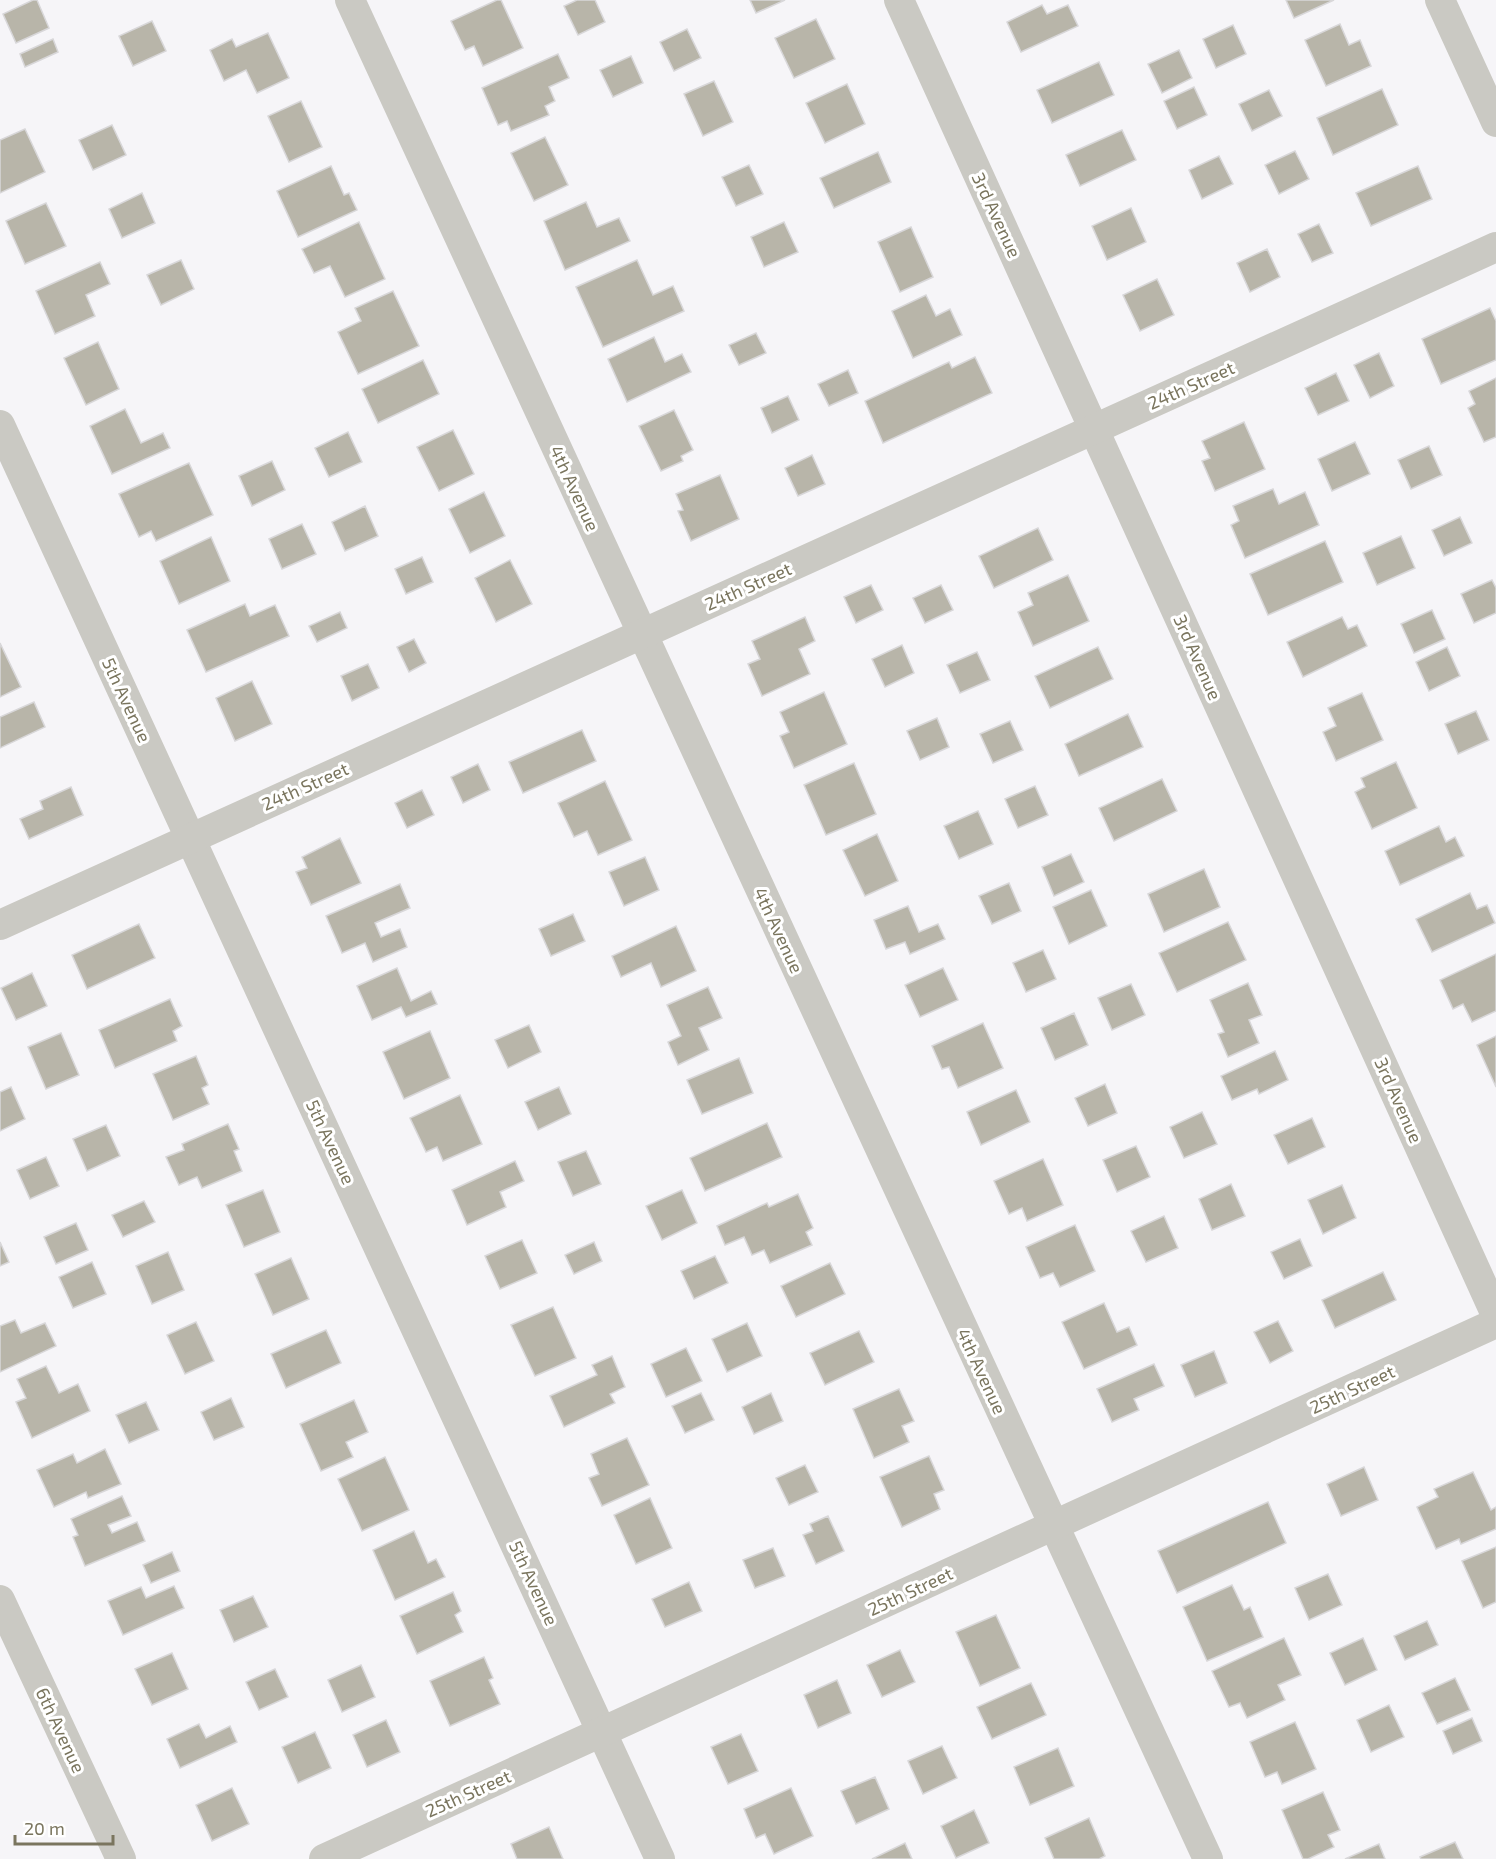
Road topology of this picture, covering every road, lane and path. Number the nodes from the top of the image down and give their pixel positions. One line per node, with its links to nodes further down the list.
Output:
1 (350, 0): 8 (street, 4th Avenue)
2 (899, 0): 7 (street, 3rd Avenue)
3 (1440, 0): 4 (street)
4 (1496, 122)
5 (1496, 247): 7 (street, 24th Street)
6 (0, 425): 9 (street, 5th Avenue)
7 (1095, 429): 8 (street, 24th Street); 11 (street, 3rd Avenue)
8 (642, 634): 9 (street, 24th Street); 13 (street, 4th Avenue)
9 (191, 838): 10 (street, 24th Street); 15 (street, 5th Avenue)
10 (0, 925)
11 (1496, 1315)
12 (1496, 1323): 13 (street, 25th Street)
13 (1053, 1526): 15 (street, 25th Street); 19 (street, 4th Avenue)
14 (0, 1600): 16 (street, 6th Avenue)
15 (603, 1732): 17 (street, 25th Street); 18 (street, 5th Avenue)
16 (121, 1859)
17 (324, 1859)
18 (660, 1859)
19 (1208, 1859)

